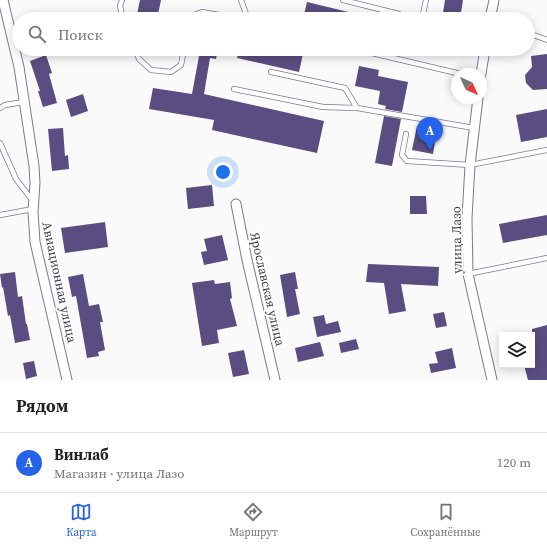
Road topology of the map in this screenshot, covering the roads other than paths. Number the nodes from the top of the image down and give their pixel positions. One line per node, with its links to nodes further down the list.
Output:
1 (2, 0): 13 (street, Авиационная улица)
2 (122, 0): 7 (lane)
3 (241, 0): 8 (lane)
4 (343, 0): 9 (lane)
5 (426, 0): 10 (lane)
6 (494, 0): 11 (street)
7 (121, 12)
8 (245, 12)
9 (391, 12)
10 (423, 12)
11 (491, 12)
12 (535, 36): 14 (lane)
13 (12, 39)
14 (547, 40)
15 (16, 56): 24 (street, Авиационная улица)
16 (138, 56): 17 (lane)
17 (183, 56)
18 (385, 56): 22 (lane)
19 (484, 56): 20 (street)
20 (482, 68)
21 (271, 72): 27 (lane)
22 (451, 72)
23 (234, 89): 27 (lane)
24 (24, 102): 26 (lane); 35 (street, Авиационная улица)
25 (477, 104): 28 (street, улица Лазо)
26 (0, 108)
27 (357, 108): 28 (lane)
28 (474, 128): 33 (street, улица Лазо)
29 (406, 134): 33 (lane)
30 (0, 143): 32 (lane)
31 (547, 150): 33 (lane)
32 (2, 153): 35 (lane)
33 (470, 165): 38 (street, улица Лазо)
34 (236, 204): 40 (street, Ярославская улица)
35 (33, 205): 36 (lane); 39 (street, Авиационная улица)
36 (0, 215)
37 (547, 258): 38 (lane)
38 (468, 274): 41 (street, улица Лазо)
39 (67, 380)
40 (275, 380)
41 (492, 380)

